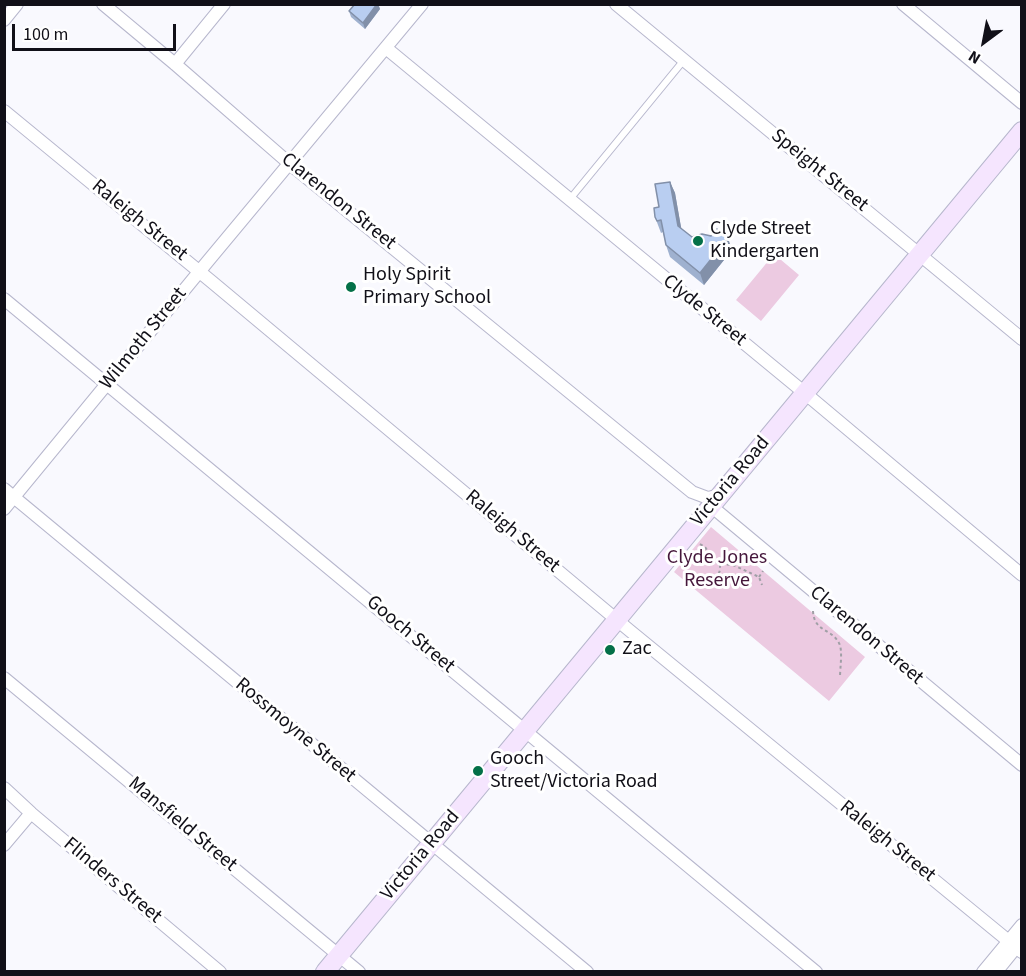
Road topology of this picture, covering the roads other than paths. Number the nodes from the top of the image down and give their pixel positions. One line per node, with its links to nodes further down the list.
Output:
1 (17, 4): 7 (street)
2 (103, 4): 10 (street, Clarendon Street)
3 (224, 4): 10 (street)
4 (422, 4): 8 (street, Wilmoth Street)
5 (616, 4): 9 (street, Speight Street)
6 (903, 4): 11 (street)
7 (4, 20)
8 (386, 48): 14 (street, Wilmoth Street); 15 (street, Clyde Street)
9 (684, 60): 15 (lane); 16 (street, Speight Street)
10 (175, 64): 14 (street, Clarendon Street)
11 (1022, 103)
12 (4, 111): 17 (street, Raleigh Street)
13 (1022, 130): 16 (street, Victoria Road)
14 (290, 164): 17 (street, Wilmoth Street); 23 (street, Clarendon Street)
15 (569, 200): 21 (street, Clyde Street)
16 (919, 254): 19 (street, Speight Street); 21 (street, Victoria Road)
17 (200, 271): 20 (street, Wilmoth Street); 26 (street, Raleigh Street)
18 (4, 299): 20 (street, Gooch Street)
19 (1022, 339)
20 (107, 384): 22 (street, Wilmoth Street); 28 (street, Gooch Street)
21 (806, 394): 23 (street, Victoria Road); 25 (street, Clyde Street)
22 (9, 493): 24 (street, Wilmoth Street); 32 (street, Rossmoyne Street)
23 (715, 500): 26 (street, Victoria Road); 29 (street, Clarendon Street)
24 (4, 509)
25 (1022, 575)
26 (617, 620): 28 (street, Victoria Road); 35 (street, Raleigh Street)
27 (4, 678): 36 (street, Mansfield Street)
28 (525, 730): 32 (street, Victoria Road); 41 (street, Gooch Street)
29 (1022, 765)
30 (4, 788): 31 (street, Flinders Street)
31 (31, 813): 33 (street); 37 (street, Flinders Street)
32 (431, 843): 36 (street, Victoria Road); 40 (street, Rossmoyne Street)
33 (4, 845)
34 (1022, 925): 35 (street)
35 (1017, 945): 42 (street); 43 (street)
36 (339, 955): 38 (street, Victoria Road); 39 (street, Mansfield Street)
37 (220, 972)
38 (325, 972)
39 (359, 972)
40 (587, 972)
41 (816, 972)
42 (983, 972)
43 (996, 972)

